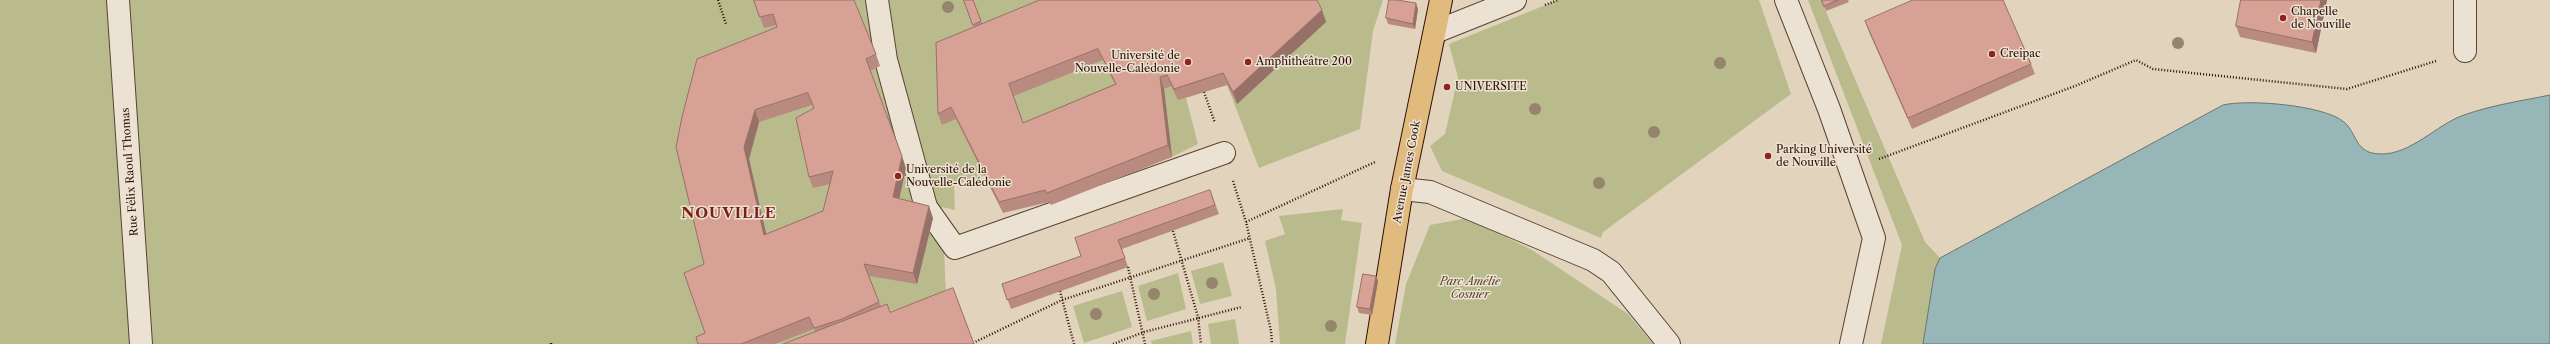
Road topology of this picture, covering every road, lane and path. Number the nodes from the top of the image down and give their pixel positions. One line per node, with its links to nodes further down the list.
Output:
1 (118, 0): 28 (street, Rue Félix Raoul Thomas)
2 (718, 0): 8 (path)
3 (878, 0): 13 (street)
4 (1441, 0): 9 (main road, Avenue James Cook)
5 (1515, 0): 9 (street)
6 (1786, 0): 14 (street)
7 (2465, 0): 10 (street)
8 (726, 24)
9 (1435, 32): 12 (main road, Avenue James Cook)
10 (2465, 52): 14 (path)
11 (1204, 92): 13 (path)
12 (1412, 145): 15 (main road, Avenue James Cook); 16 (path)
13 (1224, 153): 16 (path)
14 (1850, 169): 36 (street)
15 (1402, 189): 34 (main road, Avenue James Cook); 35 (street)
16 (1246, 222): 18 (path)
17 (1173, 231): 19 (path)
18 (1250, 238): 19 (path); 33 (path)
19 (1181, 259): 21 (path); 25 (path)
20 (1128, 267): 21 (path)
21 (1130, 276): 23 (path); 26 (path)
22 (1060, 291): 23 (path)
23 (1062, 300): 27 (path); 29 (path)
24 (1242, 307): 25 (path)
25 (1198, 317): 26 (path); 32 (path)
26 (1144, 332): 30 (path); 31 (path)
27 (973, 343)
28 (141, 344)
29 (1074, 344)
30 (1113, 344)
31 (1145, 344)
32 (1201, 344)
33 (1272, 344)
34 (1377, 344)
35 (1669, 344)
36 (1851, 344)

